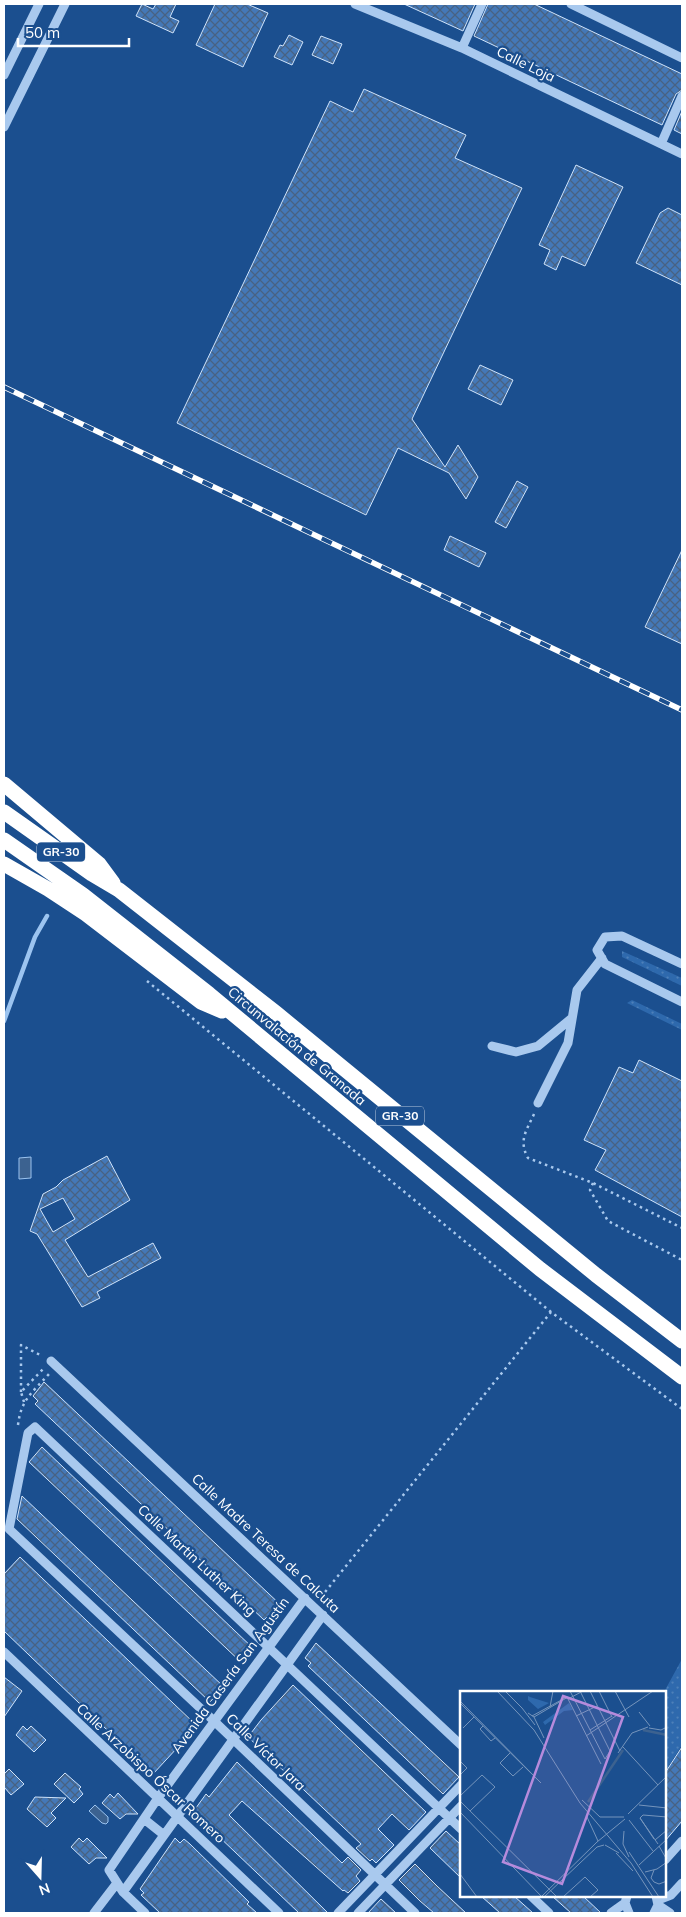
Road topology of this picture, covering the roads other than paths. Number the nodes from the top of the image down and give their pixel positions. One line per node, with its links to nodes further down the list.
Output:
1 (39, 4): 8 (street)
2 (65, 4): 10 (street)
3 (355, 4): 6 (street, Calle Loja)
4 (482, 4): 6 (street)
5 (571, 4): 7 (street)
6 (462, 48): 11 (street, Calle Loja)
7 (682, 58)
8 (4, 75)
9 (682, 96): 11 (street)
10 (4, 127)
11 (661, 144): 12 (street, Calle Loja)
12 (682, 154)
13 (4, 784): 17 (highway)
14 (4, 812): 17 (highway, Circunvalación de Granada / GR-30)
15 (4, 840): 21 (highway, Circunvalación de Granada / GR-30)
16 (4, 864): 21 (highway)
17 (119, 890): 25 (highway, Circunvalación de Granada / GR-30)
18 (602, 958): 19 (street); 20 (street); 22 (street)
19 (682, 964)
20 (682, 1002)
21 (238, 1018): 27 (highway, Circunvalación de Granada / GR-30)
22 (572, 1018): 23 (street); 24 (street)
23 (492, 1046)
24 (538, 1103)
25 (682, 1341)
26 (52, 1366): 29 (street, Calle Madre Teresa de Calcuta)
27 (682, 1377)
28 (9, 1529): 31 (street, Calle Martin Luther King); 34 (street, Calle Víctor Jara)
29 (305, 1598): 30 (street, Calle Madre Teresa de Calcuta); 31 (street, Avenida Casería San Agustín)
30 (322, 1615): 33 (street); 36 (street, Calle Madre Teresa de Calcuta)
31 (268, 1646): 33 (street, Calle Martin Luther King); 34 (street, Avenida Casería San Agustín)
32 (4, 1652): 38 (street, Calle Arzobispo Óscar Romero)
33 (286, 1664): 35 (street); 40 (street, Calle Martin Luther King)
34 (214, 1721): 35 (street, Calle Víctor Jara); 38 (street, Avenida Casería San Agustín)
35 (232, 1739): 41 (street); 48 (street, Calle Víctor Jara)
36 (460, 1745)
37 (460, 1786): 40 (street)
38 (158, 1798): 41 (street, Calle Arzobispo Óscar Romero); 43 (street, Avenida Casería San Agustín)
39 (460, 1807): 42 (street)
40 (439, 1809): 42 (street, Calle Martin Luther King); 48 (street)
41 (177, 1816): 45 (street); 58 (street, Calle Arzobispo Óscar Romero)
42 (449, 1818): 44 (street, Calle Martin Luther King); 51 (street)
43 (144, 1819): 45 (street); 49 (street, Avenida Casería San Agustín)
44 (460, 1829)
45 (164, 1835): 52 (street)
46 (682, 1841): 47 (street)
47 (666, 1859)
48 (375, 1876): 51 (street, Calle Víctor Jara); 59 (street)
49 (117, 1883): 52 (street, Avenida Casería San Agustín); 56 (street)
50 (682, 1883): 55 (street)
51 (385, 1885): 60 (street); 61 (street, Calle Víctor Jara)
52 (123, 1892): 57 (street, Avenida Casería San Agustín)
53 (532, 1897): 62 (street)
54 (624, 1898): 63 (street); 64 (street)
55 (656, 1903): 65 (street)
56 (94, 1913)
57 (146, 1913)
58 (279, 1913)
59 (338, 1913)
60 (358, 1913)
61 (415, 1913)
62 (549, 1913)
63 (611, 1913)
64 (629, 1913)
65 (670, 1913)

